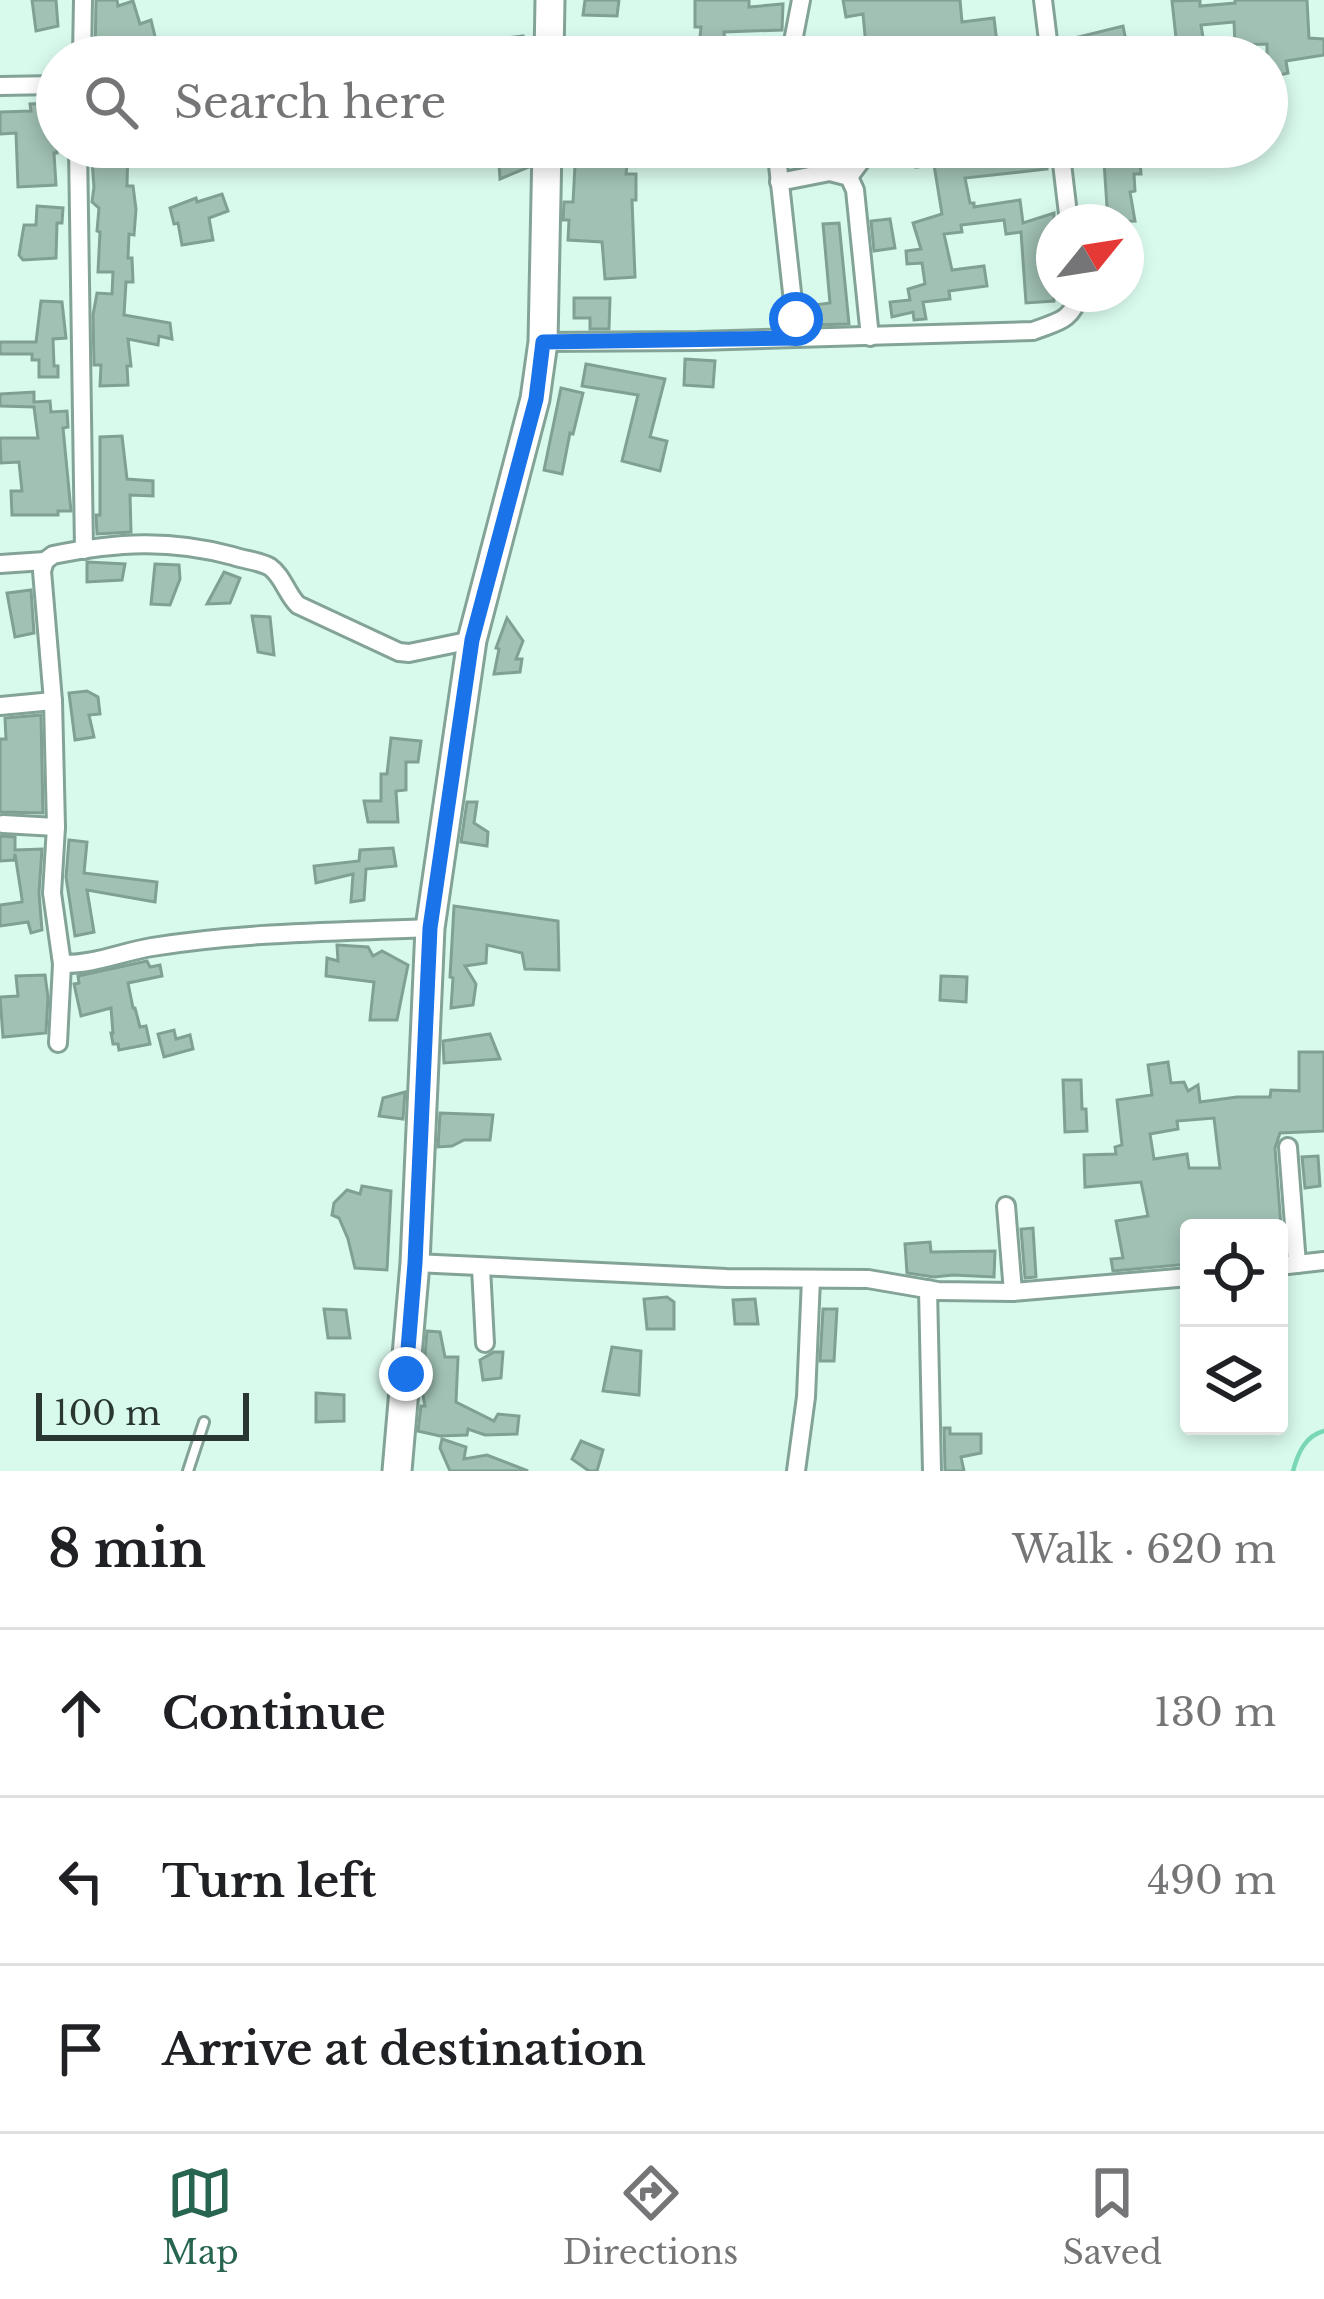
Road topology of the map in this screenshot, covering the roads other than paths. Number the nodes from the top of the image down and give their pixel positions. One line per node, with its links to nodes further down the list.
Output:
1 (83, 0): 5 (street)
2 (550, 0): 6 (main road)
3 (801, 0): 7 (street)
4 (1043, 0): 8 (street)
5 (82, 36)
6 (549, 36)
7 (794, 36)
8 (1047, 36)
9 (36, 85): 10 (street)
10 (0, 86)
11 (78, 168): 23 (street)
12 (547, 168): 22 (main road)
13 (778, 168): 17 (street)
14 (856, 168): 16 (street)
15 (1063, 168): 18 (street)
16 (849, 177): 17 (street); 20 (street)
17 (779, 182): 21 (street)
18 (1068, 204)
19 (1072, 312): 20 (street)
20 (869, 337): 21 (street)
21 (797, 338): 22 (street)
22 (543, 342): 26 (main road)
23 (84, 550): 24 (street); 26 (street)
24 (45, 561): 25 (street); 27 (street)
25 (0, 564)
26 (472, 640): 31 (main road)
27 (53, 701): 28 (street); 30 (street)
28 (0, 706)
29 (3, 824): 30 (street)
30 (56, 827): 32 (street)
31 (430, 928): 32 (street); 38 (main road)
32 (62, 964): 33 (street)
33 (58, 1043)
34 (1288, 1148): 36 (street)
35 (1006, 1206): 44 (street)
36 (1288, 1219)
37 (1324, 1262): 39 (street)
38 (415, 1263): 40 (street); 48 (main road)
39 (1288, 1265)
40 (481, 1268): 42 (street); 45 (street)
41 (1180, 1278): 44 (street)
42 (811, 1279): 43 (street); 49 (street)
43 (928, 1289): 44 (street); 50 (street)
44 (1013, 1292)
45 (485, 1343)
46 (204, 1422): 47 (lane)
47 (188, 1471)
48 (397, 1471)
49 (796, 1471)
50 (932, 1471)

